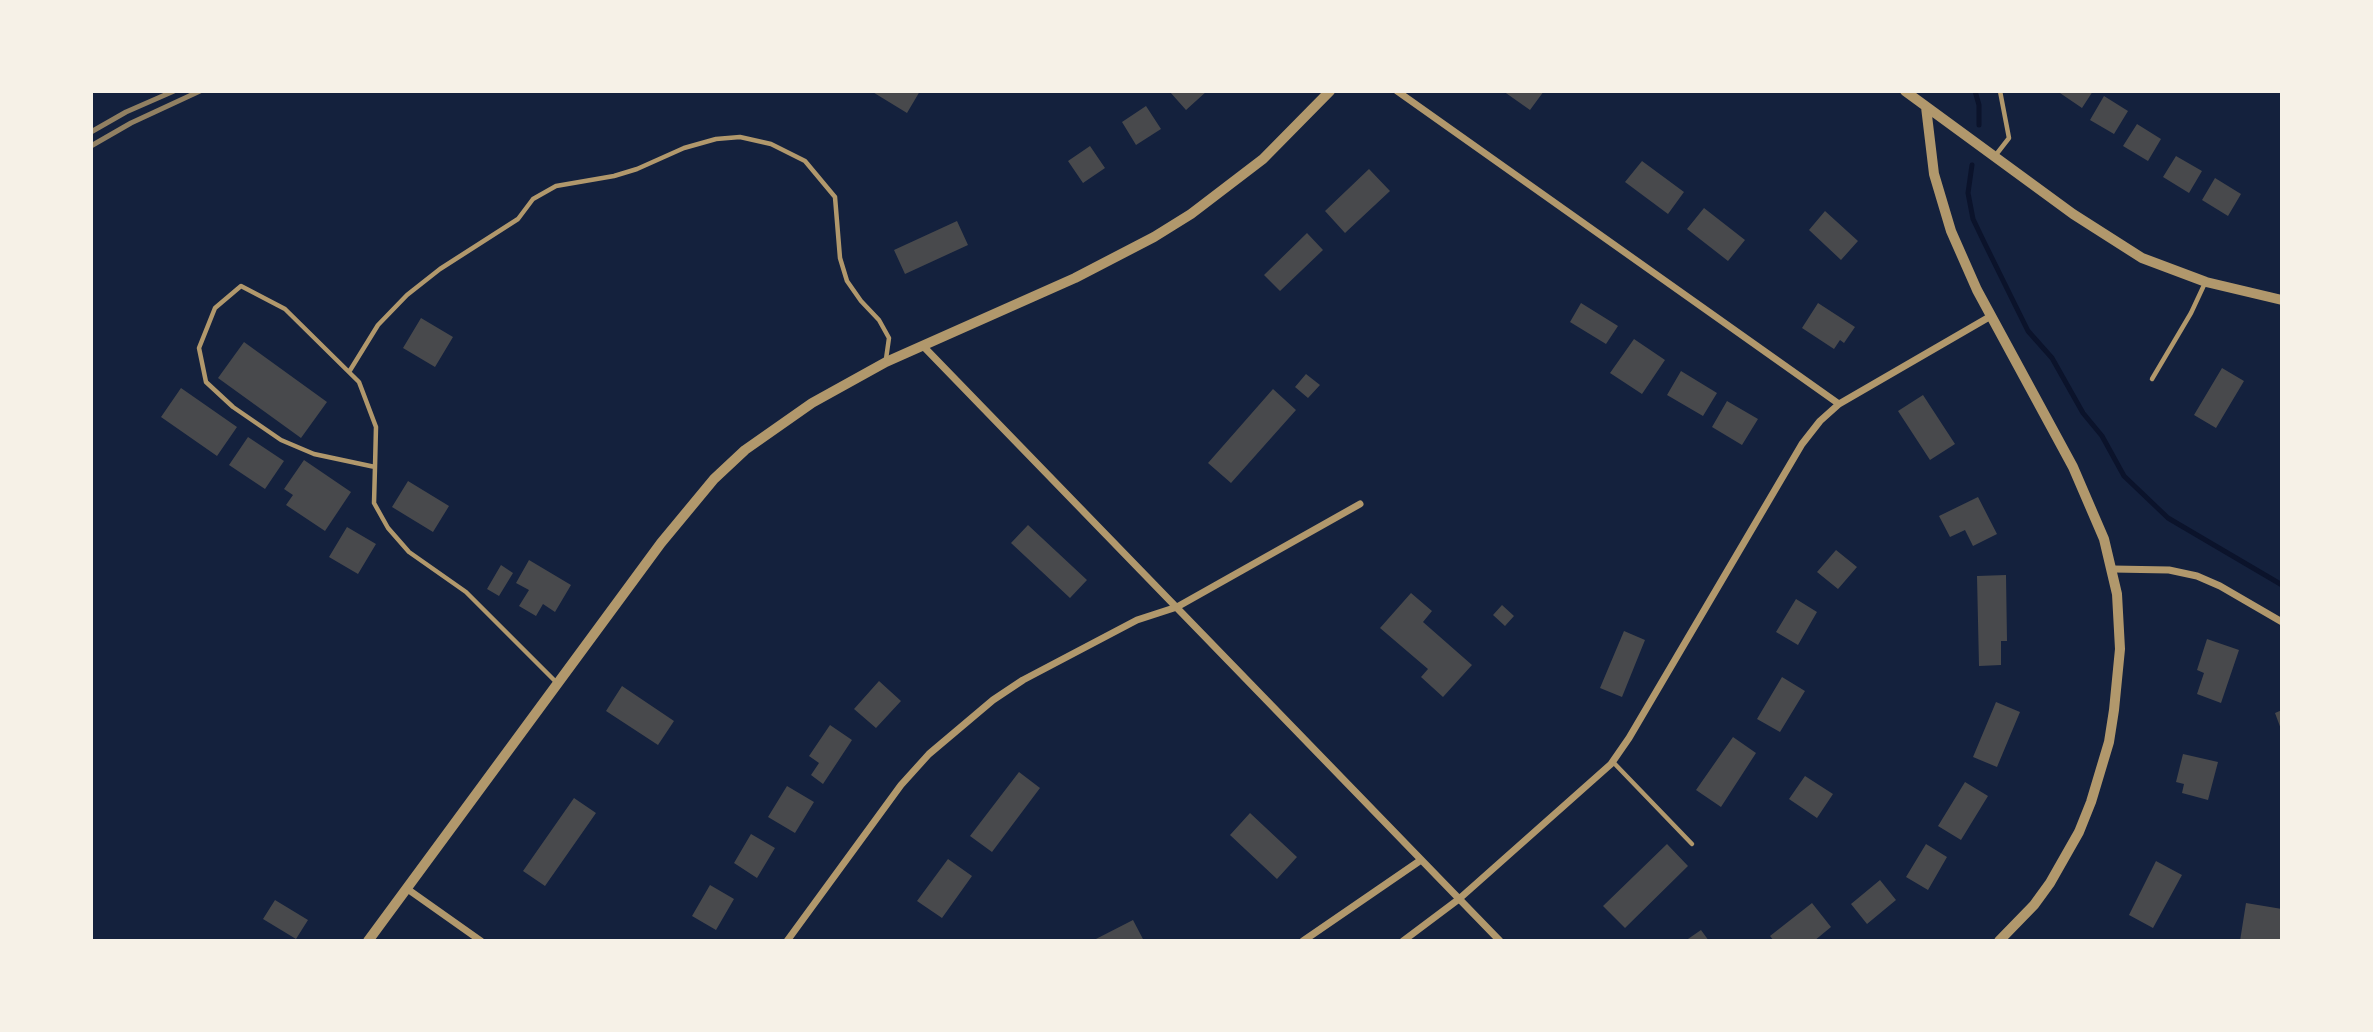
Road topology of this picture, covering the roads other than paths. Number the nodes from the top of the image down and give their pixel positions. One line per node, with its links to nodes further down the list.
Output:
1 (1330, 91): 10 (street)
2 (1397, 91): 14 (street)
3 (1905, 91): 5 (street)
4 (2000, 91): 6 (lane)
5 (1926, 107): 6 (street); 9 (street)
6 (1995, 157): 7 (street)
7 (2206, 282): 8 (street); 13 (lane)
8 (2282, 300)
9 (1991, 316): 14 (street); 17 (street)
10 (923, 346): 11 (street); 18 (street)
11 (886, 362): 12 (lane); 20 (street)
12 (348, 372): 15 (lane); 15 (lane)
13 (2152, 379)
14 (1839, 404): 21 (street)
15 (375, 467): 20 (lane)
16 (1360, 504): 18 (street)
17 (2113, 569): 19 (street); 32 (street)
18 (1177, 607): 23 (street); 28 (street)
19 (2282, 622)
20 (557, 683): 24 (street)
21 (1612, 761): 22 (lane); 25 (street)
22 (1692, 844)
23 (1421, 859): 25 (street); 29 (street)
24 (406, 888): 26 (street); 27 (street)
25 (1459, 899): 30 (street); 31 (street)
26 (368, 941)
27 (481, 941)
28 (787, 941)
29 (1303, 941)
30 (1403, 941)
31 (1500, 941)
32 (1999, 941)

